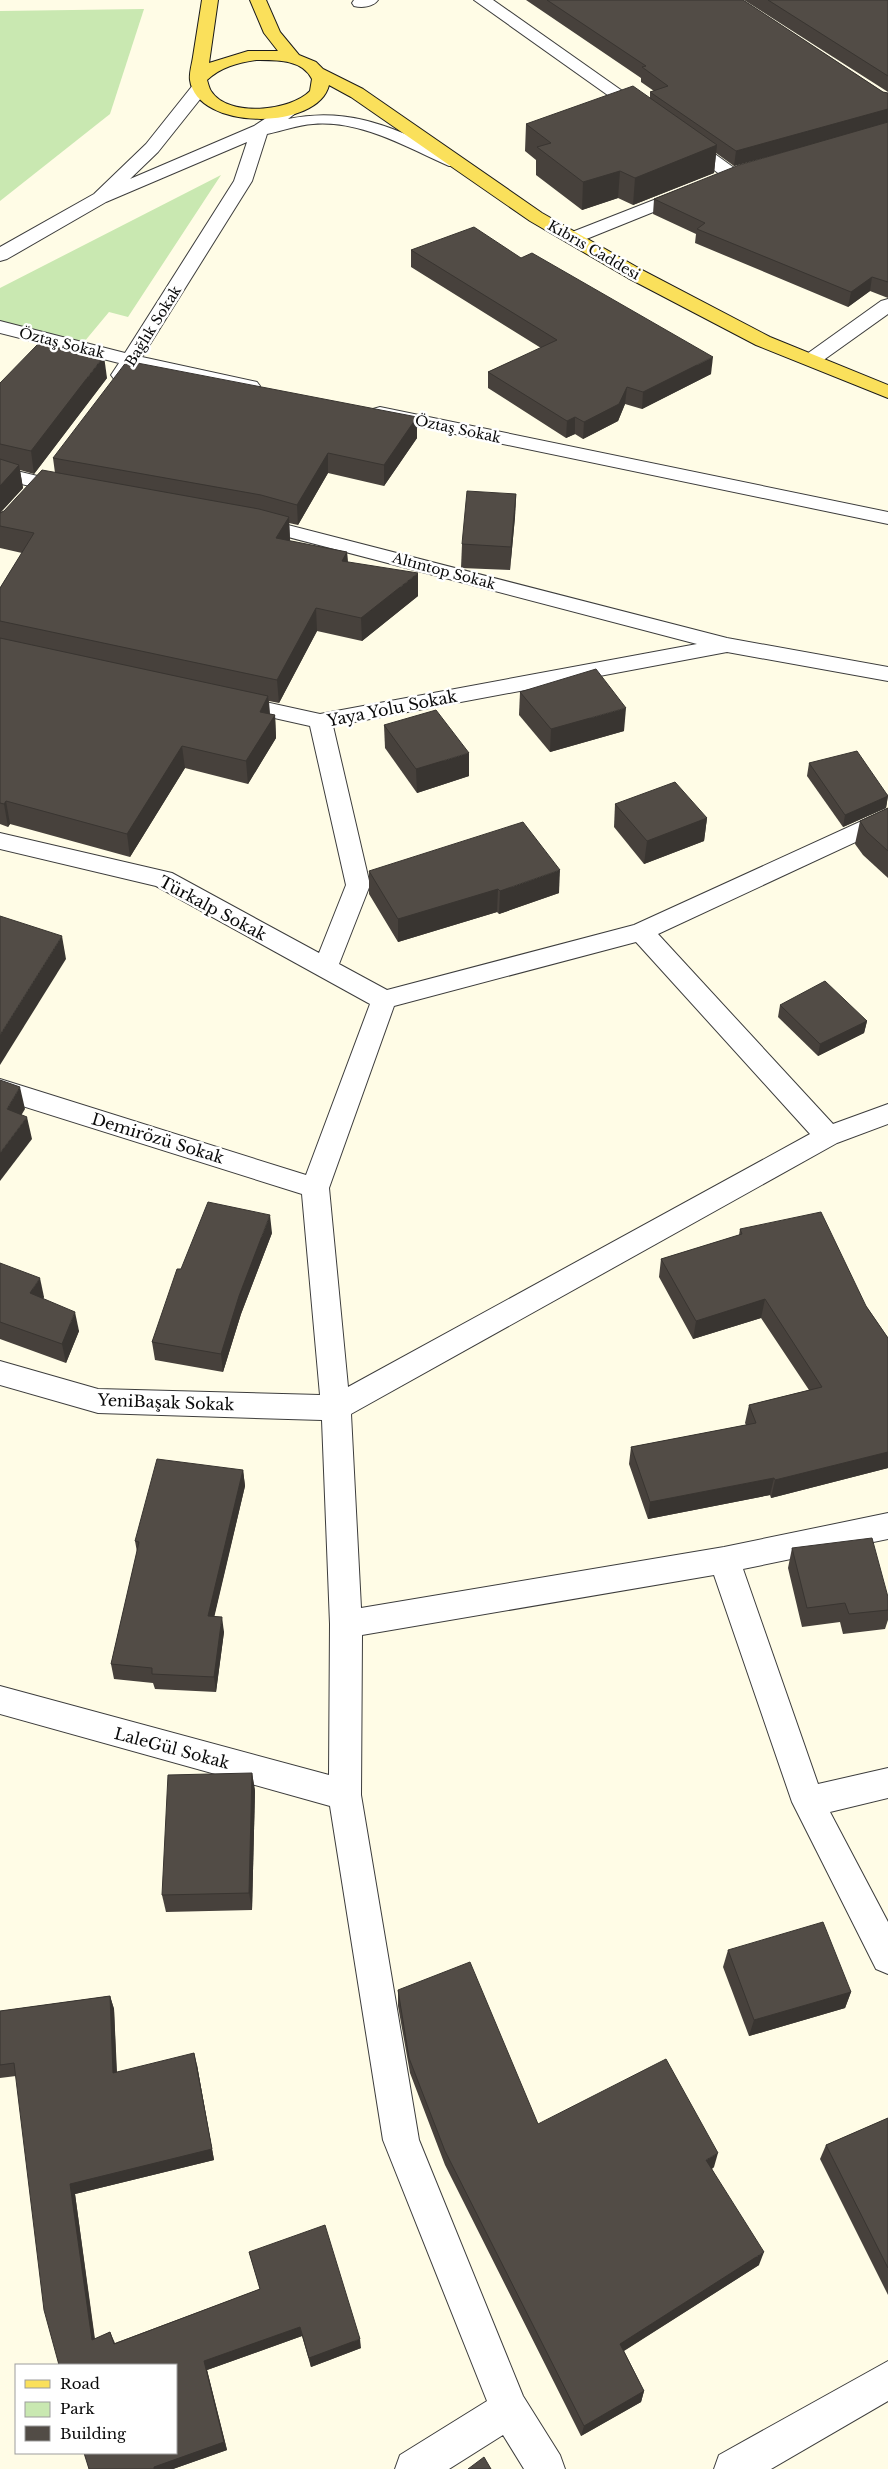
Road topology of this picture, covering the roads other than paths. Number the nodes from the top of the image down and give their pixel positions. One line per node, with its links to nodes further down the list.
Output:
1 (210, 0): 6 (main road)
2 (258, 0): 4 (main road)
3 (482, 0): 11 (street)
4 (294, 59): 5 (main road, Kıbrıs Caddesi); 6 (main road)
5 (318, 74): 7 (main road); 9 (main road, Kıbrıs Caddesi)
6 (199, 84): 7 (main road); 12 (street)
7 (292, 109): 8 (street)
8 (260, 130): 9 (street); 12 (street); 17 (street, Bağlık Sokak)
9 (455, 162): 13 (main road, Kıbrıs Caddesi)
10 (750, 169): 11 (street)
11 (732, 174): 13 (street)
12 (100, 198): 14 (street)
13 (573, 238): 18 (main road, Kıbrıs Caddesi)
14 (0, 255)
15 (888, 305): 18 (street)
16 (0, 327): 17 (street, Öztaş Sokak)
17 (132, 360): 19 (street, Bağlık Sokak); 20 (street, Öztaş Sokak)
18 (811, 360): 21 (main road, Kıbrıs Caddesi)
19 (109, 391)
20 (273, 391)
21 (888, 392)
22 (358, 409): 25 (street, Öztaş Sokak)
23 (0, 473): 24 (street)
24 (88, 492)
25 (888, 518)
26 (233, 519): 27 (street, Altıntop Sokak)
27 (728, 645): 28 (street, Altıntop Sokak); 30 (street, Yaya Yolu Sokak)
28 (888, 674)
29 (213, 698): 30 (street, Yaya Yolu Sokak)
30 (320, 721): 34 (street)
31 (888, 817): 33 (street)
32 (0, 841): 34 (street, Türkalp Sokak)
33 (641, 932): 35 (street); 38 (street)
34 (325, 968): 35 (street, Türkalp Sokak)
35 (384, 1000): 39 (street)
36 (0, 1089): 39 (street, Demirözü Sokak)
37 (888, 1114): 38 (street)
38 (828, 1136): 41 (street)
39 (315, 1188): 41 (street)
40 (0, 1373): 41 (street, YeniBaşak Sokak)
41 (336, 1408): 44 (street)
42 (888, 1526): 43 (street)
43 (724, 1560): 44 (street); 48 (street)
44 (346, 1624): 47 (street)
45 (0, 1700): 47 (street, LaleGül Sokak)
46 (888, 1783): 48 (street)
47 (345, 1795): 51 (street)
48 (808, 1802): 49 (street)
49 (888, 1958)
50 (888, 2380): 54 (street)
51 (509, 2409): 52 (street); 53 (street)
52 (414, 2469)
53 (546, 2469)
54 (733, 2469)

